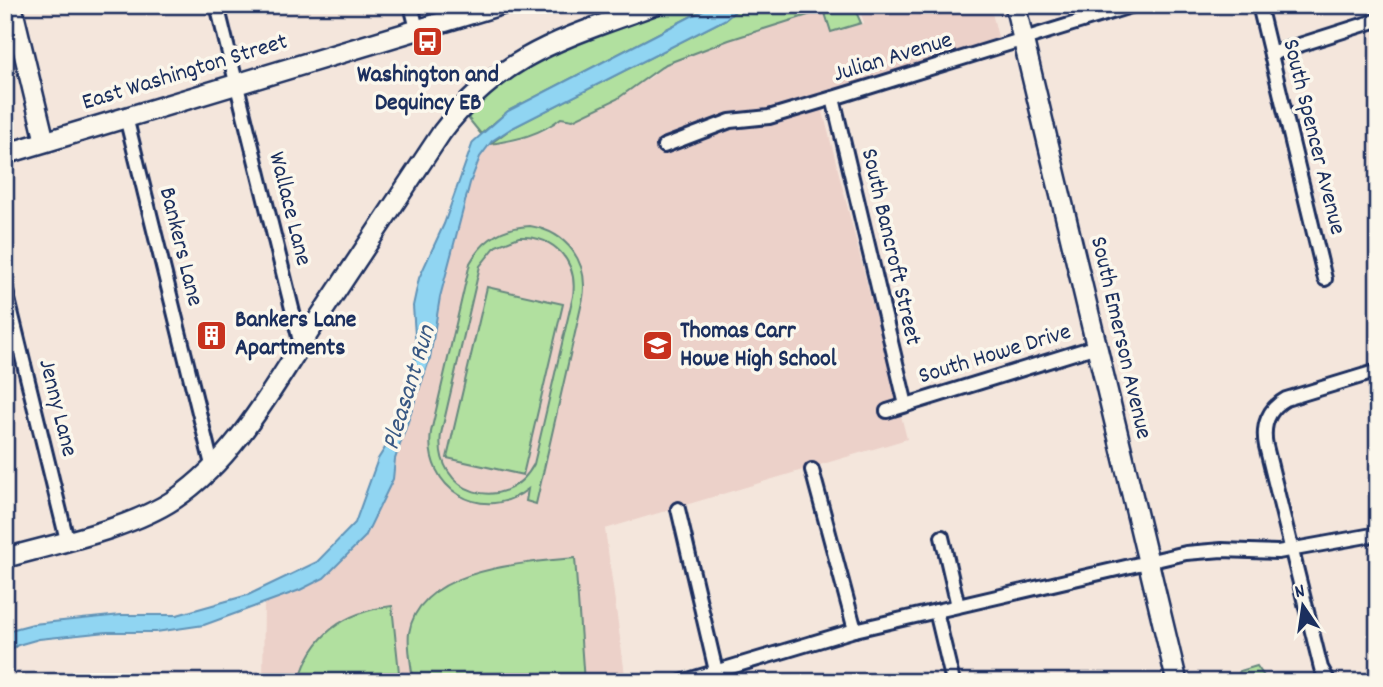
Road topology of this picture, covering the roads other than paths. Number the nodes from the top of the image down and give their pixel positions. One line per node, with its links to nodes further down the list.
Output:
1 (12, 5): 16 (street)
2 (218, 5): 13 (street, Wallace Lane)
3 (411, 5): 10 (street)
4 (500, 5): 10 (main road, East Washington Street)
5 (655, 5): 21 (street)
6 (1015, 5): 11 (main road, South Emerson Avenue)
7 (1134, 5): 11 (street, Julian Avenue)
8 (1259, 5): 12 (street, South Spencer Avenue)
9 (1378, 20): 12 (street)
10 (417, 29): 13 (main road, East Washington Street)
11 (1024, 40): 14 (street, Julian Avenue); 22 (main road, South Emerson Avenue)
12 (1271, 54): 19 (street, South Spencer Avenue)
13 (237, 83): 15 (main road, East Washington Street); 21 (street, Wallace Lane)
14 (834, 98): 17 (street, Julian Avenue); 24 (street, South Bancroft Street)
15 (126, 117): 16 (main road, East Washington Street); 26 (street, Bankers Lane)
16 (45, 142): 18 (main road, East Washington Street)
17 (664, 146)
18 (5, 154)
19 (1325, 279)
20 (5, 287): 31 (street, Jenny Lane)
21 (301, 345): 26 (street)
22 (1097, 346): 24 (street, South Howe Drive); 34 (main road, South Emerson Avenue)
23 (1378, 371): 32 (street)
24 (906, 405): 25 (street, South Howe Drive)
25 (887, 411)
26 (213, 469): 31 (street)
27 (812, 470): 37 (street)
28 (678, 509): 38 (street)
29 (1378, 534): 32 (street)
30 (942, 537): 35 (street)
31 (67, 540): 33 (street)
32 (1292, 550): 34 (street); 42 (street)
33 (5, 558)
34 (1148, 562): 35 (street); 41 (main road, South Emerson Avenue)
35 (958, 606): 36 (street)
36 (936, 611): 37 (street); 40 (street)
37 (855, 630): 38 (street)
38 (716, 671): 39 (street)
39 (681, 682)
40 (953, 682)
41 (1177, 682)
42 (1329, 682)

